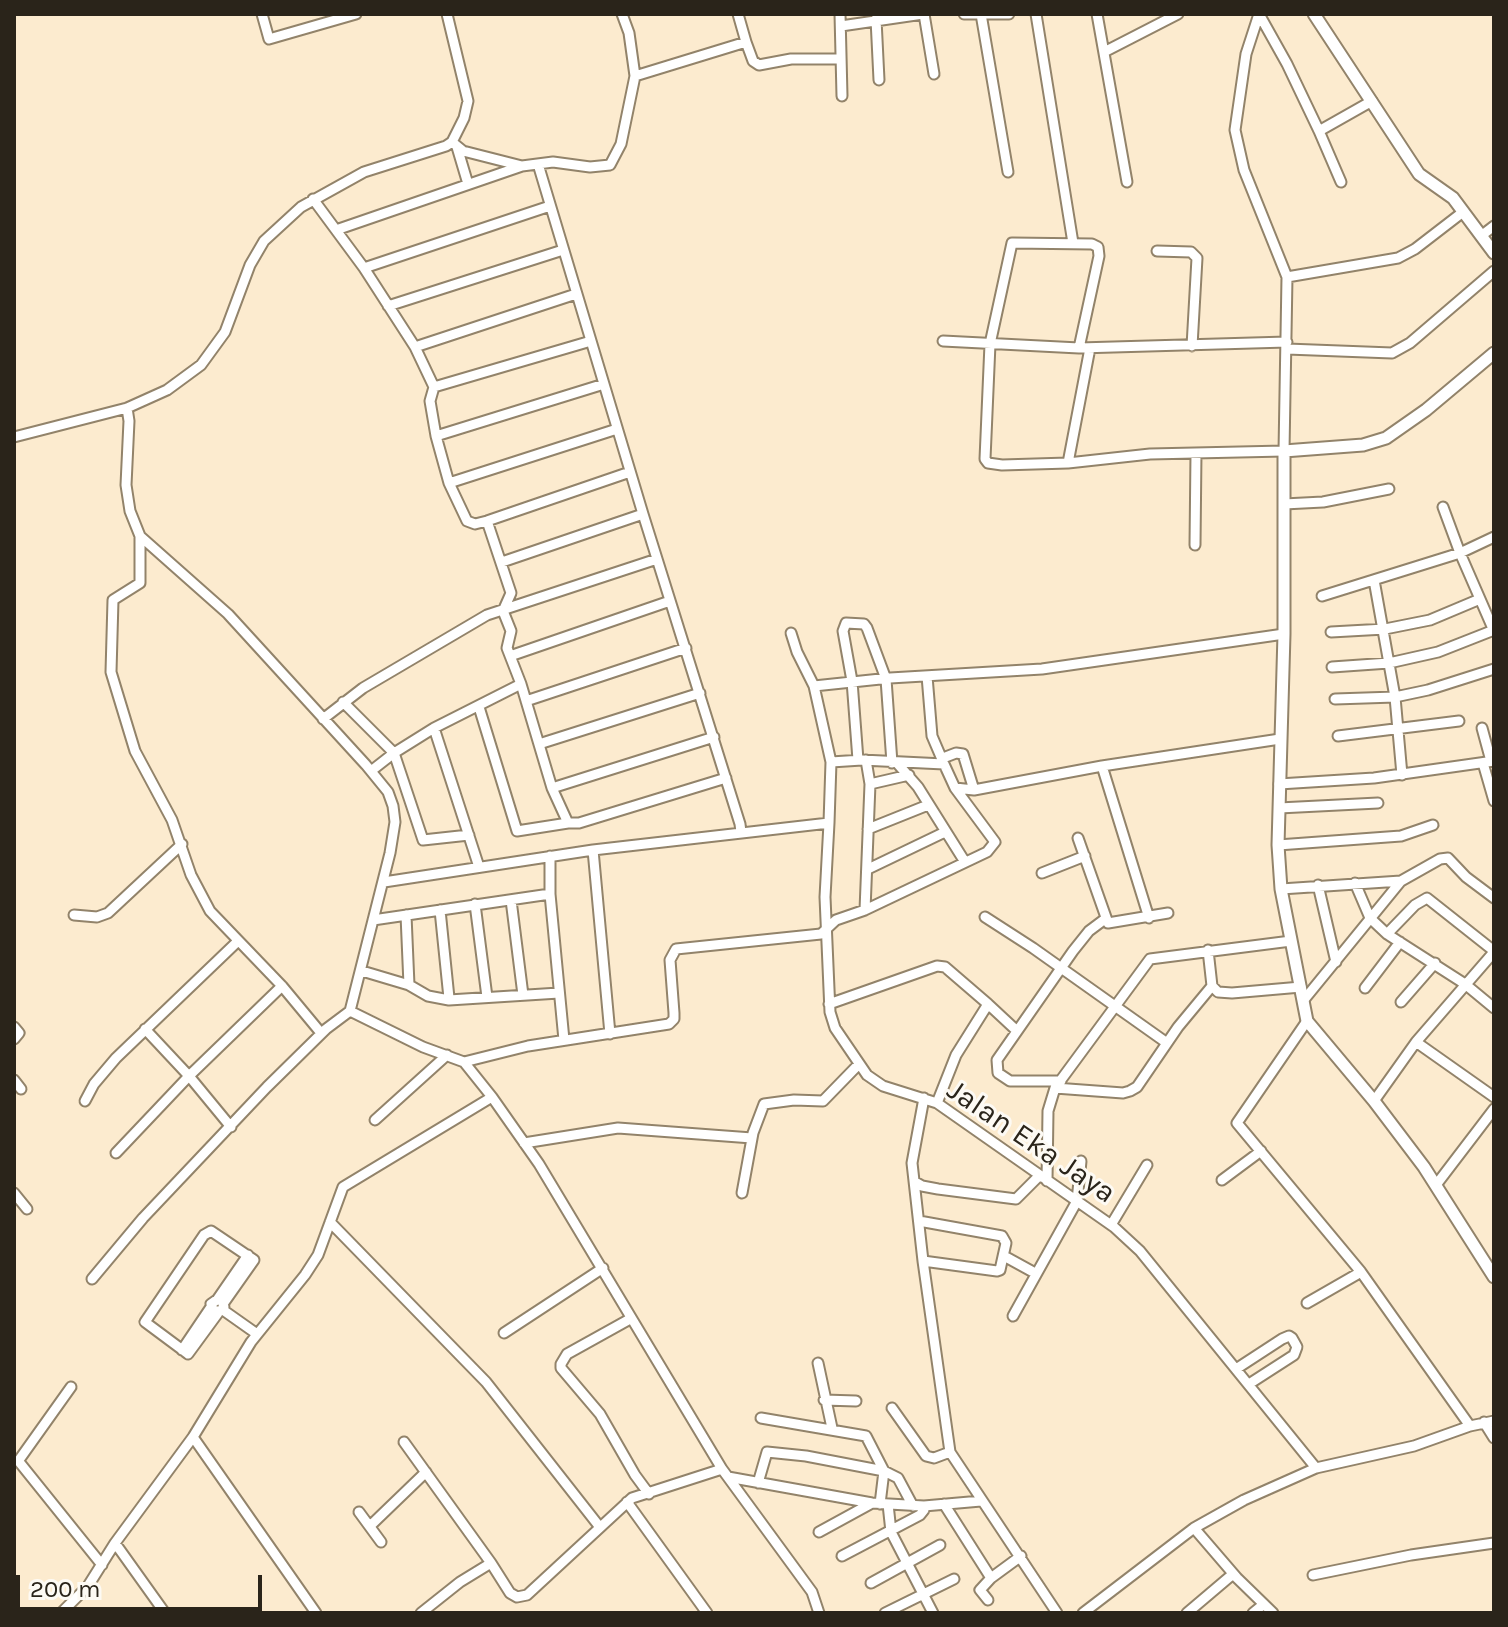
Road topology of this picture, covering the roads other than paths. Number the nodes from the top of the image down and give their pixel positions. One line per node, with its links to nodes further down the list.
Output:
1 (262, 14): 2 (street)
2 (356, 14)
3 (447, 14): 27 (street)
4 (622, 14): 22 (street)
5 (738, 14): 18 (street)
6 (840, 14): 17 (street)
7 (924, 14): 16 (street); 21 (street)
8 (964, 14): 15 (street)
9 (1009, 14): 15 (street)
10 (1036, 14): 40 (street)
11 (1097, 14): 19 (street)
12 (1178, 14): 19 (street)
13 (1259, 14): 26 (street); 46 (street)
14 (1314, 14): 25 (street)
15 (981, 15): 30 (street)
16 (876, 19): 17 (street); 23 (street)
17 (841, 26): 20 (street)
18 (746, 42): 20 (street); 22 (street)
19 (1106, 51): 31 (street)
20 (839, 59): 24 (street)
21 (934, 74)
22 (635, 76): 28 (street)
23 (879, 80)
24 (842, 96)
25 (1372, 101): 26 (street); 36 (street)
26 (1319, 131): 32 (street)
27 (455, 144): 29 (street); 33 (street); 34 (street)
28 (538, 164): 29 (street); 35 (street)
29 (522, 166): 33 (street)
30 (1008, 172)
31 (1127, 182)
32 (1341, 182)
33 (468, 184): 38 (street)
34 (313, 199): 38 (street); 60 (street)
35 (550, 206): 41 (street); 44 (street)
36 (1463, 212): 39 (street); 46 (street)
37 (1494, 226): 39 (street)
38 (336, 230): 44 (street)
39 (1481, 236): 43 (street)
40 (1073, 243): 51 (street); 55 (street)
41 (563, 250): 47 (street); 48 (street)
42 (1157, 251): 53 (street)
43 (1494, 253)
44 (364, 268): 48 (street)
45 (1494, 271): 52 (street)
46 (1287, 277): 52 (street)
47 (576, 294): 49 (street); 54 (street)
48 (388, 306): 54 (street)
49 (591, 341): 58 (street); 59 (street)
50 (943, 341): 51 (street)
51 (990, 344): 55 (street); 66 (street)
52 (1287, 345): 53 (street); 64 (street)
53 (1192, 346): 56 (street)
54 (415, 347): 59 (street)
55 (1079, 348): 56 (street)
56 (1090, 348): 66 (street)
57 (1494, 353): 64 (street)
58 (604, 384): 61 (street); 62 (street)
59 (434, 387): 62 (street)
60 (127, 408): 63 (street); 74 (street)
61 (617, 429): 67 (street); 68 (street)
62 (436, 436): 68 (street)
63 (14, 437)
64 (1284, 451): 65 (street); 70 (street)
65 (1196, 453): 66 (street); 76 (street)
66 (1068, 463)
67 (630, 472): 72 (street); 73 (street)
68 (449, 483): 73 (street)
69 (1389, 489): 70 (street)
70 (1284, 504): 89 (street)
71 (1443, 507): 77 (street)
72 (643, 514): 78 (street); 79 (street)
73 (487, 521): 79 (street)
74 (140, 536): 106 (street); 143 (street)
75 (1494, 537): 77 (street)
76 (1195, 545)
77 (1460, 553): 80 (street); 82 (street)
78 (657, 559): 83 (street); 84 (street)
79 (502, 562): 84 (street)
80 (1374, 580): 81 (street); 85 (street)
81 (1322, 596)
82 (1480, 599): 85 (street); 86 (street)
83 (670, 601): 90 (street); 91 (street)
84 (505, 608): 91 (street); 104 (street)
85 (1385, 629): 87 (street); 92 (street)
86 (1494, 630): 92 (street)
87 (1331, 632)
88 (791, 633): 99 (street, Jalan Eka Jaya)
89 (1284, 634): 95 (street); 113 (street)
90 (686, 648): 100 (street); 103 (street)
91 (510, 656): 98 (street)
92 (1389, 663): 93 (street); 101 (street)
93 (1332, 667)
94 (1494, 669): 101 (street)
95 (927, 676): 96 (street); 117 (street)
96 (886, 679): 97 (street); 97 (street); 120 (street)
97 (852, 681): 99 (street); 116 (street)
98 (521, 684): 103 (street); 105 (street)
99 (814, 686): 118 (street, Jalan Eka Jaya)
100 (700, 693): 112 (street); 114 (street)
101 (1395, 697): 102 (street); 110 (street)
102 (1335, 699)
103 (526, 701): 114 (street)
104 (343, 702): 106 (street); 115 (street)
105 (479, 707): 108 (street); 135 (street)
106 (323, 719): 122 (street)
107 (1459, 721): 110 (street)
108 (434, 728): 115 (street); 141 (street)
109 (1482, 728): 119 (street)
110 (1397, 731): 111 (street); 124 (street)
111 (1338, 736)
112 (714, 737): 125 (street); 128 (street)
113 (1280, 739): 121 (street); 127 (street)
114 (539, 744): 128 (street)
115 (394, 753): 122 (street); 141 (street)
116 (862, 760): 118 (street); 120 (street); 126 (street)
117 (944, 761): 120 (street); 129 (street); 130 (street)
118 (831, 762): 136 (street, Jalan Eka Jaya)
119 (1489, 762): 124 (street); 131 (street)
120 (895, 763): 123 (street)
121 (1102, 766): 130 (street); 167 (street)
122 (371, 771): 153 (street)
123 (909, 775): 126 (street); 133 (street)
124 (1402, 775): 127 (street)
125 (726, 778): 135 (street); 139 (street)
126 (870, 784): 138 (street)
127 (1279, 784): 134 (street)
128 (552, 788): 135 (street)
129 (955, 788): 130 (street); 148 (street)
130 (974, 790)
131 (1494, 801)
132 (1378, 803): 134 (street)
133 (928, 805): 138 (street); 140 (street)
134 (1279, 808): 144 (street)
135 (568, 823)
136 (829, 823): 139 (street); 171 (street, Jalan Eka Jaya)
137 (1433, 825): 144 (street)
138 (868, 829): 150 (street)
139 (741, 832): 145 (street)
140 (945, 832): 148 (street); 150 (street)
141 (469, 835): 149 (street)
142 (1078, 838): 147 (street)
143 (182, 844): 164 (street); 174 (street)
144 (1278, 845): 156 (street)
145 (593, 850): 146 (street); 204 (street)
146 (550, 856): 149 (street); 157 (street)
147 (1085, 856): 151 (street); 169 (street)
148 (965, 862): 162 (street)
149 (479, 867): 153 (street)
150 (868, 869): 162 (street)
151 (1042, 873)
152 (1401, 881): 154 (street); 158 (street); 168 (street)
153 (384, 882): 170 (street)
154 (1355, 883): 155 (street); 168 (street)
155 (1318, 885): 156 (street); 178 (street)
156 (1281, 889): 173 (street)
157 (550, 894): 159 (street); 188 (street)
158 (1494, 898)
159 (511, 900): 160 (street); 189 (street)
160 (475, 904): 161 (street); 190 (street)
161 (440, 910): 165 (street); 191 (street)
162 (865, 910): 171 (street)
163 (1168, 913): 167 (street)
164 (74, 915)
165 (406, 915): 170 (street); 183 (street)
166 (985, 917): 180 (street)
167 (1149, 918): 169 (street)
168 (1370, 918): 172 (street); 178 (street)
169 (1105, 919): 180 (street)
170 (373, 920): 181 (street)
171 (826, 932): 194 (street, Jalan Eka Jaya); 204 (street)
172 (1387, 934): 175 (street); 177 (street)
173 (1291, 941): 176 (street); 186 (street)
174 (237, 942): 184 (street); 201 (street)
175 (1400, 942): 179 (street); 187 (street)
176 (1208, 950): 185 (street); 196 (street)
177 (1494, 951): 182 (street)
178 (1336, 962): 192 (street)
179 (1435, 963): 182 (street); 193 (street)
180 (1061, 968): 196 (street); 202 (street)
181 (362, 971): 183 (street); 198 (street)
182 (1465, 984): 197 (street); 207 (street)
183 (409, 985): 191 (street)
184 (282, 986): 203 (street); 212 (street)
185 (1212, 986): 186 (street); 208 (street)
186 (1301, 987): 192 (street)
187 (1365, 988)
188 (559, 993): 189 (street); 206 (street)
189 (523, 995): 190 (street)
190 (487, 997): 191 (street)
191 (449, 998)
192 (1303, 1001): 199 (street)
193 (1401, 1002)
194 (829, 1004): 195 (street); 211 (street, Jalan Eka Jaya)
195 (988, 1004): 202 (street); 221 (street)
196 (1117, 1006): 208 (street); 214 (street)
197 (1494, 1008)
198 (350, 1011): 203 (street); 209 (street)
199 (1307, 1021): 220 (street); 227 (street)
200 (14, 1027): 205 (street)
201 (145, 1029): 212 (street); 219 (street)
202 (1017, 1031): 214 (street)
203 (321, 1033): 224 (street)
204 (610, 1034): 206 (street)
205 (14, 1039)
206 (564, 1040): 210 (street)
207 (1416, 1042): 217 (street); 220 (street)
208 (1167, 1043): 214 (street)
209 (447, 1055): 210 (street); 223 (street)
210 (464, 1062): 216 (street)
211 (859, 1064): 218 (street, Jalan Eka Jaya); 225 (street)
212 (189, 1076): 224 (street); 228 (street)
213 (14, 1080): 215 (street)
214 (1058, 1084): 231 (street)
215 (21, 1089)
216 (492, 1097): 226 (street); 240 (street)
217 (1494, 1097)
218 (924, 1098): 221 (street, Jalan Eka Jaya); 233 (street)
219 (85, 1101)
220 (1374, 1101): 234 (street)
221 (937, 1103): 231 (street, Jalan Eka Jaya)
222 (1494, 1109): 234 (street)
223 (375, 1120)
224 (231, 1127): 248 (street)
225 (752, 1138): 226 (street); 236 (street)
226 (524, 1143): 244 (street)
227 (1261, 1151): 232 (street); 245 (street)
228 (116, 1153)
229 (1081, 1161): 237 (street)
230 (1147, 1165): 241 (street)
231 (1043, 1178): 233 (street); 237 (street, Jalan Eka Jaya)
232 (1222, 1180)
233 (915, 1182): 239 (street)
234 (1436, 1185): 247 (street)
235 (14, 1193): 238 (street)
236 (742, 1193)
237 (1077, 1201): 241 (street, Jalan Eka Jaya); 246 (street)
238 (27, 1209)
239 (919, 1221): 242 (street); 243 (street)
240 (330, 1222): 254 (street); 283 (street)
241 (1111, 1225): 256 (street, Jalan Eka Jaya)
242 (1004, 1256): 243 (street); 246 (street)
243 (923, 1261): 269 (street)
244 (603, 1268): 252 (street); 253 (street)
245 (1361, 1272): 249 (street); 264 (street)
246 (1035, 1273): 251 (street)
247 (1494, 1277)
248 (92, 1279)
249 (1307, 1303)
250 (218, 1307): 250 (street); 254 (street)
251 (1013, 1316)
252 (630, 1319): 273 (street); 275 (street)
253 (504, 1333)
254 (257, 1334): 266 (street)
255 (818, 1363): 259 (street)
256 (1236, 1369): 257 (street, Jalan Eka Jaya); 257 (street)
257 (1249, 1384): 270 (street, Jalan Eka Jaya)
258 (71, 1387): 295 (street)
259 (824, 1400): 260 (street); 265 (street)
260 (856, 1401)
261 (892, 1408): 269 (street)
262 (761, 1418): 265 (street)
263 (1489, 1422): 264 (street); 267 (street)
264 (1470, 1426): 270 (street)
265 (832, 1428): 271 (street)
266 (193, 1437): 288 (street); 306 (street)
267 (1494, 1438)
268 (404, 1442): 272 (street)
269 (950, 1452): 276 (street)
270 (1316, 1468): 284 (street)
271 (884, 1471): 274 (street); 278 (street); 280 (street)
272 (426, 1472): 282 (street); 293 (street)
273 (725, 1473): 274 (street); 275 (street); 309 (street)
274 (758, 1483): 278 (street)
275 (649, 1494): 277 (street)
276 (981, 1501): 279 (street); 292 (street)
277 (627, 1502): 283 (street); 308 (street)
278 (880, 1504): 280 (street); 285 (street); 286 (street)
279 (944, 1504): 280 (street); 298 (street)
280 (918, 1506): 286 (street)
281 (359, 1512): 282 (street)
282 (370, 1526): 287 (street)
283 (599, 1526): 293 (street)
284 (1194, 1528): 296 (street); 313 (street)
285 (819, 1532)
286 (891, 1532): 291 (street); 294 (street)
287 (381, 1542)
288 (115, 1543): 295 (street); 305 (street)
289 (1494, 1543): 297 (street)
290 (940, 1545): 294 (street)
291 (842, 1556)
292 (1021, 1556): 298 (street); 312 (street)
293 (491, 1563): 307 (street)
294 (907, 1564): 300 (street); 301 (street)
295 (102, 1565): 304 (street)
296 (1233, 1574): 303 (street); 314 (street)
297 (1313, 1575)
298 (991, 1578): 302 (street)
299 (954, 1579): 301 (street)
300 (871, 1583)
301 (923, 1595): 310 (street); 311 (street)
302 (988, 1600)
303 (1264, 1604): 315 (street); 316 (street)
304 (61, 1613)
305 (165, 1613)
306 (316, 1613)
307 (421, 1613)
308 (707, 1613)
309 (819, 1613)
310 (885, 1613)
311 (933, 1613)
312 (1057, 1613)
313 (1083, 1613)
314 (1187, 1613)
315 (1253, 1613)
316 (1273, 1613)

